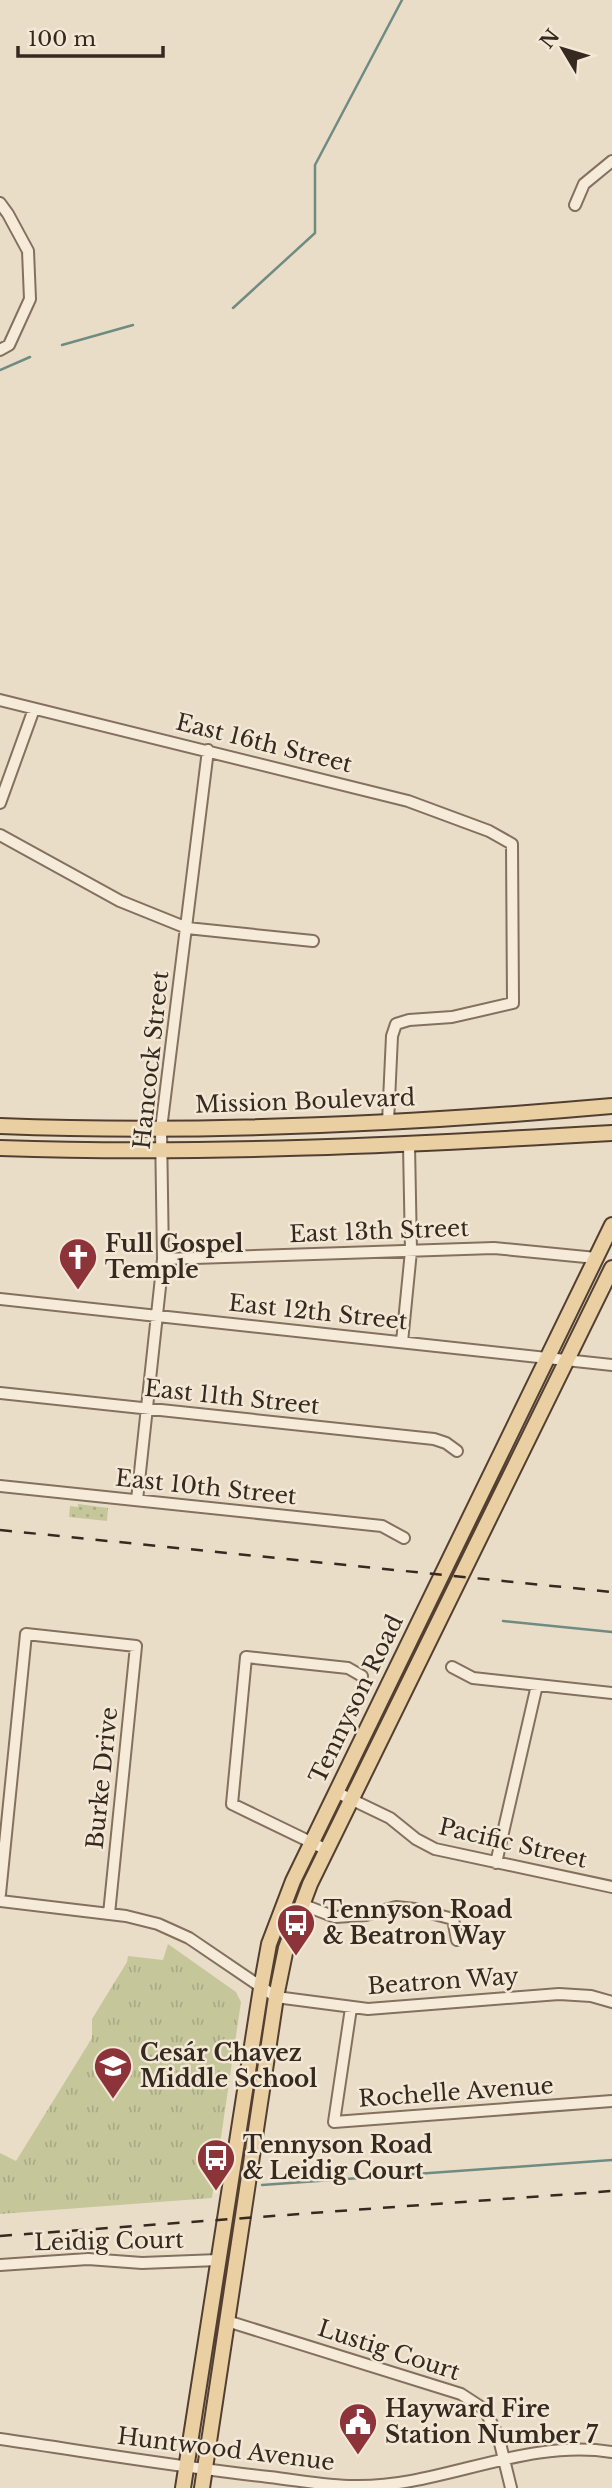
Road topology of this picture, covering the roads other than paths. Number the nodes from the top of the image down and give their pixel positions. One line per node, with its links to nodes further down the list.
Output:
1 (611, 164): 3 (street)
2 (0, 203): 4 (street)
3 (575, 205)
4 (0, 350)
5 (0, 700): 6 (street, East 16th Street)
6 (34, 709): 7 (street, East 16th Street); 8 (street)
7 (208, 750): 10 (street, Hancock Street); 13 (street, East 16th Street)
8 (0, 803)
9 (0, 835): 10 (street)
10 (187, 928): 11 (street); 15 (street, Hancock Street)
11 (313, 941)
12 (612, 1106): 13 (main road, Mission Boulevard)
13 (388, 1122): 15 (main road, Mission Boulevard)
14 (0, 1126): 15 (main road, Mission Boulevard)
15 (161, 1129): 19 (street, Hancock Street)
16 (612, 1133): 17 (main road, Mission Boulevard)
17 (409, 1145): 19 (main road, Mission Boulevard); 21 (street)
18 (0, 1148): 19 (main road, Mission Boulevard)
19 (162, 1151): 23 (street, Hancock Street)
20 (612, 1225): 22 (main road, Tennyson Road)
21 (411, 1251): 22 (street, East 13th Street); 23 (street, East 13th Street); 27 (street)
22 (596, 1258): 28 (main road, Tennyson Road)
23 (163, 1259): 26 (street, Hancock Street)
24 (612, 1268): 29 (main road, Tennyson Road)
25 (0, 1299): 26 (street, East 12th Street)
26 (157, 1316): 27 (street, East 12th Street); 32 (street, Hancock Street)
27 (402, 1342): 28 (street, East 12th Street)
28 (547, 1359): 29 (street, East 12th Street); 41 (main road, Tennyson Road)
29 (566, 1361): 30 (street, East 12th Street); 42 (main road, Tennyson Road)
30 (612, 1365)
31 (0, 1393): 32 (street, East 11th Street)
32 (147, 1409): 33 (street, East 11th Street); 35 (street, Hancock Street)
33 (457, 1451)
34 (0, 1486): 35 (street, East 10th Street)
35 (137, 1500): 36 (street, East 10th Street)
36 (404, 1538)
37 (452, 1667): 39 (street)
38 (362, 1676): 43 (street)
39 (537, 1685): 40 (street); 45 (street)
40 (612, 1693)
41 (336, 1792): 42 (street, Pacific Street); 43 (main road, Tennyson Road)
42 (351, 1799): 44 (main road, Tennyson Road); 45 (street, Pacific Street)
43 (311, 1843): 44 (street); 52 (main road, Tennyson Road)
44 (327, 1850): 49 (main road, Tennyson Road)
45 (496, 1863): 46 (street, Pacific Street)
46 (611, 1883)
47 (0, 1894): 50 (street, Burke Drive)
48 (0, 1901): 50 (street)
49 (301, 1904): 51 (street); 53 (main road, Tennyson Road)
50 (108, 1914): 52 (street)
51 (457, 1940)
52 (261, 1988): 53 (street); 57 (main road, Tennyson Road)
53 (276, 1997): 55 (street, Beatron Way); 59 (main road, Tennyson Road)
54 (612, 2002): 55 (street, Beatron Way)
55 (351, 2008): 56 (street, Rochelle Avenue)
56 (612, 2101)
57 (218, 2260): 58 (street, Leidig Court); 63 (main road, Tennyson Road)
58 (0, 2265)
59 (227, 2321): 62 (street, Lustig Court); 64 (main road, Tennyson Road)
60 (0, 2439): 63 (street, Huntwood Avenue)
61 (612, 2452): 62 (street, Huntwood Avenue)
62 (504, 2458): 64 (street, Huntwood Avenue); 67 (street, Lustig Court)
63 (187, 2467): 64 (street, Huntwood Avenue); 65 (main road, Tennyson Road)
64 (205, 2470): 66 (main road, Tennyson Road)
65 (183, 2488)
66 (202, 2488)
67 (511, 2488)

